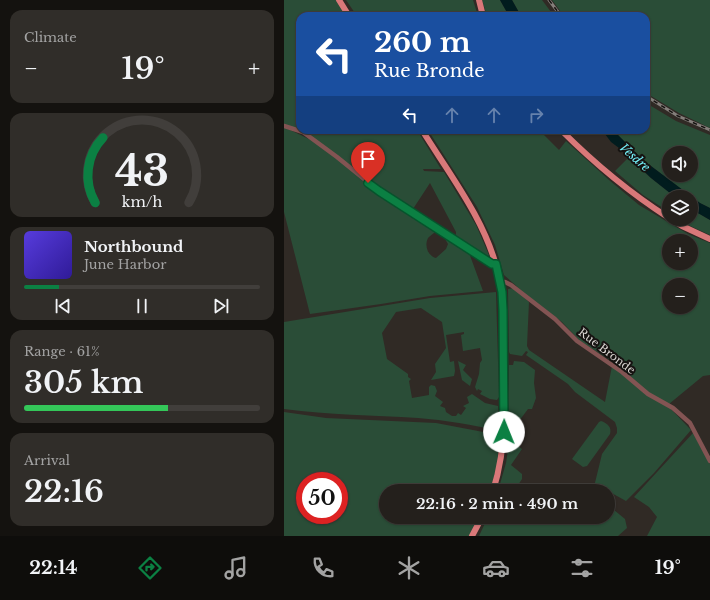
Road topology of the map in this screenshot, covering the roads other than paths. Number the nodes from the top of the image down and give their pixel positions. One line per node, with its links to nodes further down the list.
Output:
1 (339, 0): 3 (main road)
2 (479, 0): 4 (main road)
3 (346, 12)
4 (482, 12)
5 (284, 126): 6 (street)
6 (296, 130)
7 (306, 134): 13 (street)
8 (424, 134): 13 (main road)
9 (565, 134): 10 (main road)
10 (662, 213)
11 (682, 226): 12 (main road)
12 (710, 238)
13 (496, 264): 14 (main road)
14 (500, 282): 15 (street, Rue Bronde); 16 (main road)
15 (710, 461)
16 (495, 484)
17 (478, 524): 18 (main road)
18 (472, 536)

